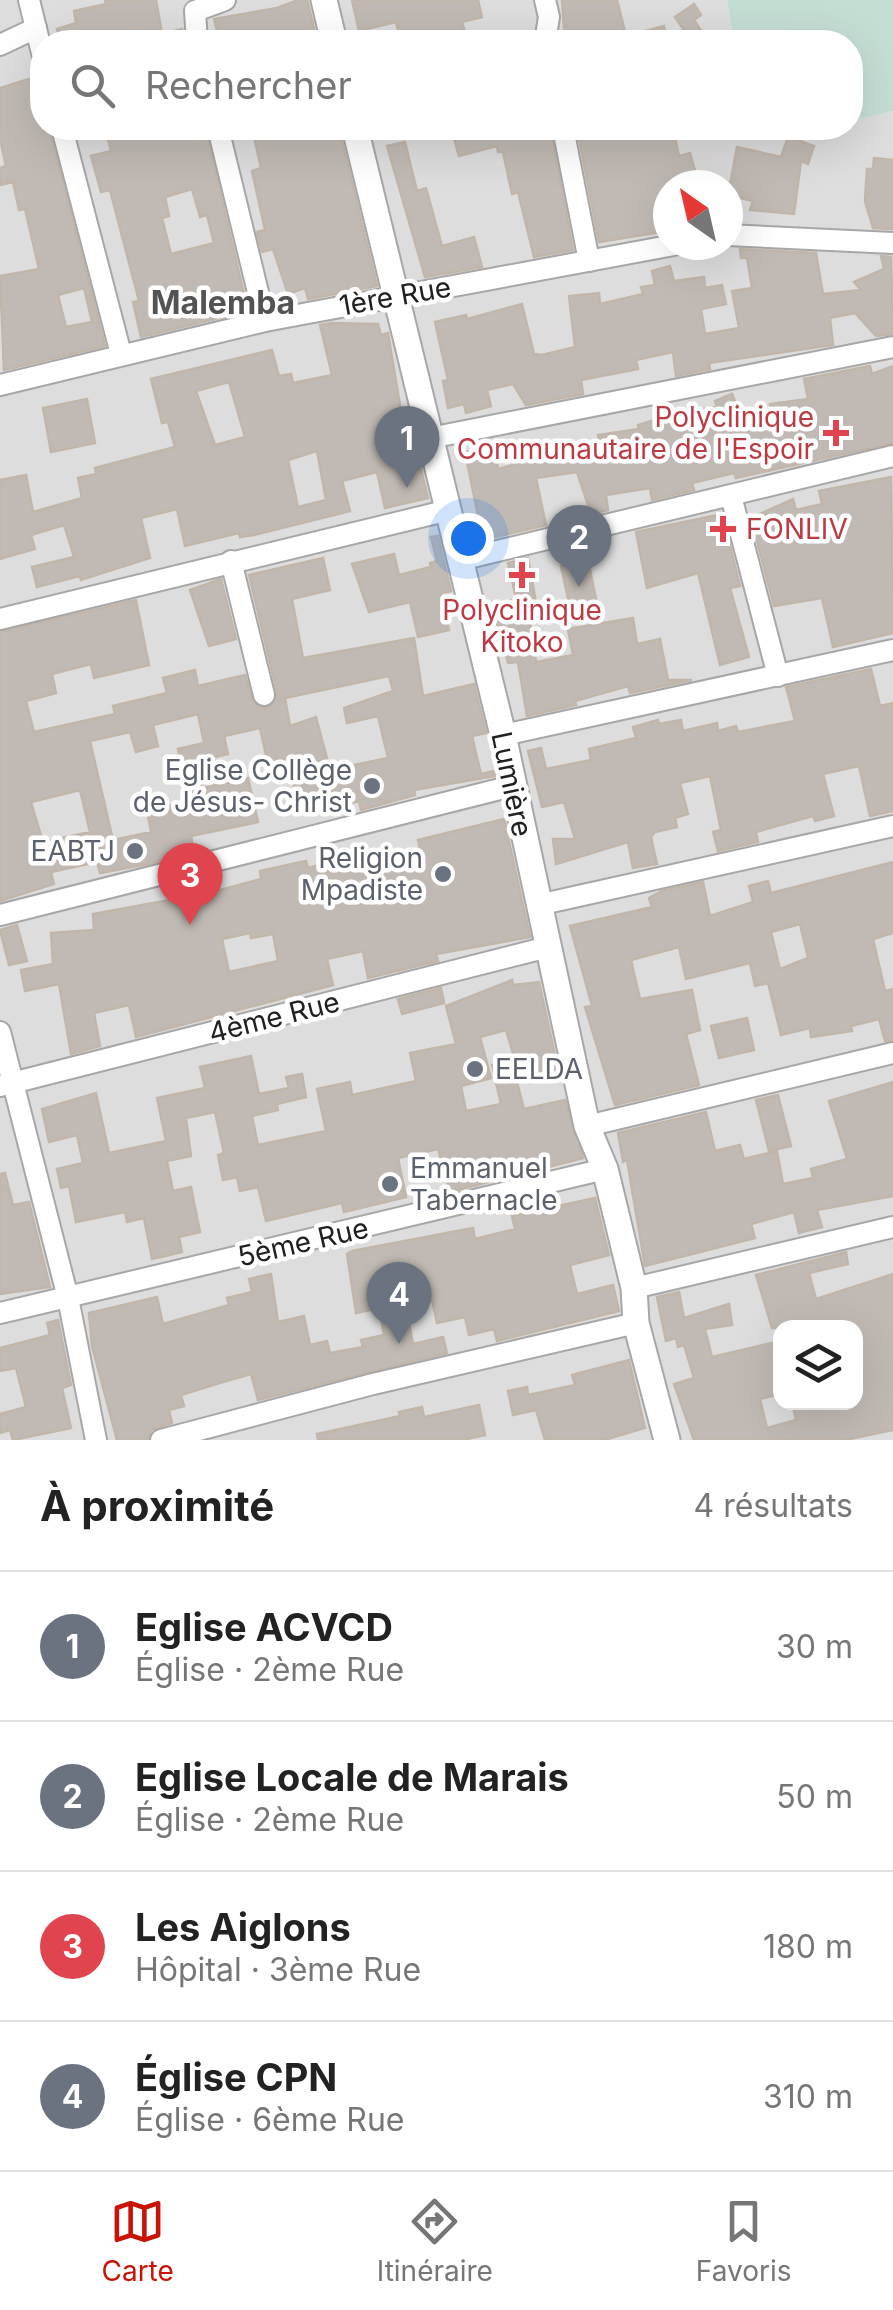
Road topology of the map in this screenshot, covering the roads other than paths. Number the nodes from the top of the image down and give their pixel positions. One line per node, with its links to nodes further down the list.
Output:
1 (29, 0): 5 (street)
2 (225, 0): 7 (street)
3 (324, 0): 8 (street)
4 (545, 0): 9 (street)
5 (36, 28): 6 (street)
6 (32, 30)
7 (197, 30)
8 (331, 30)
9 (547, 30)
10 (30, 31): 11 (street)
11 (0, 44)
12 (65, 140): 23 (street)
13 (221, 140): 21 (street)
14 (357, 140): 20 (street, Lumière)
15 (565, 140): 19 (street)
16 (743, 237): 17 (street)
17 (893, 243)
18 (653, 249): 19 (street, 1ère Rue)
19 (590, 261): 20 (street, 1ère Rue)
20 (394, 295): 21 (street, 1ère Rue); 25 (street, Lumière)
21 (266, 321): 23 (street, 1ère Rue)
22 (893, 347): 25 (street)
23 (121, 354): 24 (street, 1ère Rue)
24 (0, 385)
25 (430, 438): 28 (street, Lumière)
26 (893, 456): 27 (street)
27 (731, 496): 30 (street); 33 (street)
28 (449, 510): 29 (street); 30 (street, Lumière)
29 (231, 560): 31 (street); 34 (street)
30 (460, 560): 35 (street, Lumière)
31 (0, 618)
32 (893, 650): 33 (street)
33 (778, 676): 35 (street)
34 (264, 695)
35 (503, 734): 36 (street, Lumière)
36 (512, 786): 38 (street, Lumière); 39 (street)
37 (893, 826): 38 (street)
38 (538, 905): 40 (street, Lumière)
39 (0, 915)
40 (548, 947): 43 (street, 4ème Rue); 44 (street, Lumière)
41 (0, 1032): 43 (street)
42 (893, 1052): 44 (street)
43 (6, 1085): 48 (street)
44 (587, 1126): 45 (street, Lumière)
45 (605, 1169): 47 (street, Lumière); 48 (street, 5ème Rue)
46 (893, 1228): 47 (street)
47 (634, 1288): 50 (street, Lumière)
48 (68, 1298): 49 (street, 5ème Rue); 51 (street)
49 (0, 1313)
50 (636, 1323): 52 (street); 53 (street, Lumière)
51 (96, 1440)
52 (162, 1440)
53 (667, 1440)

